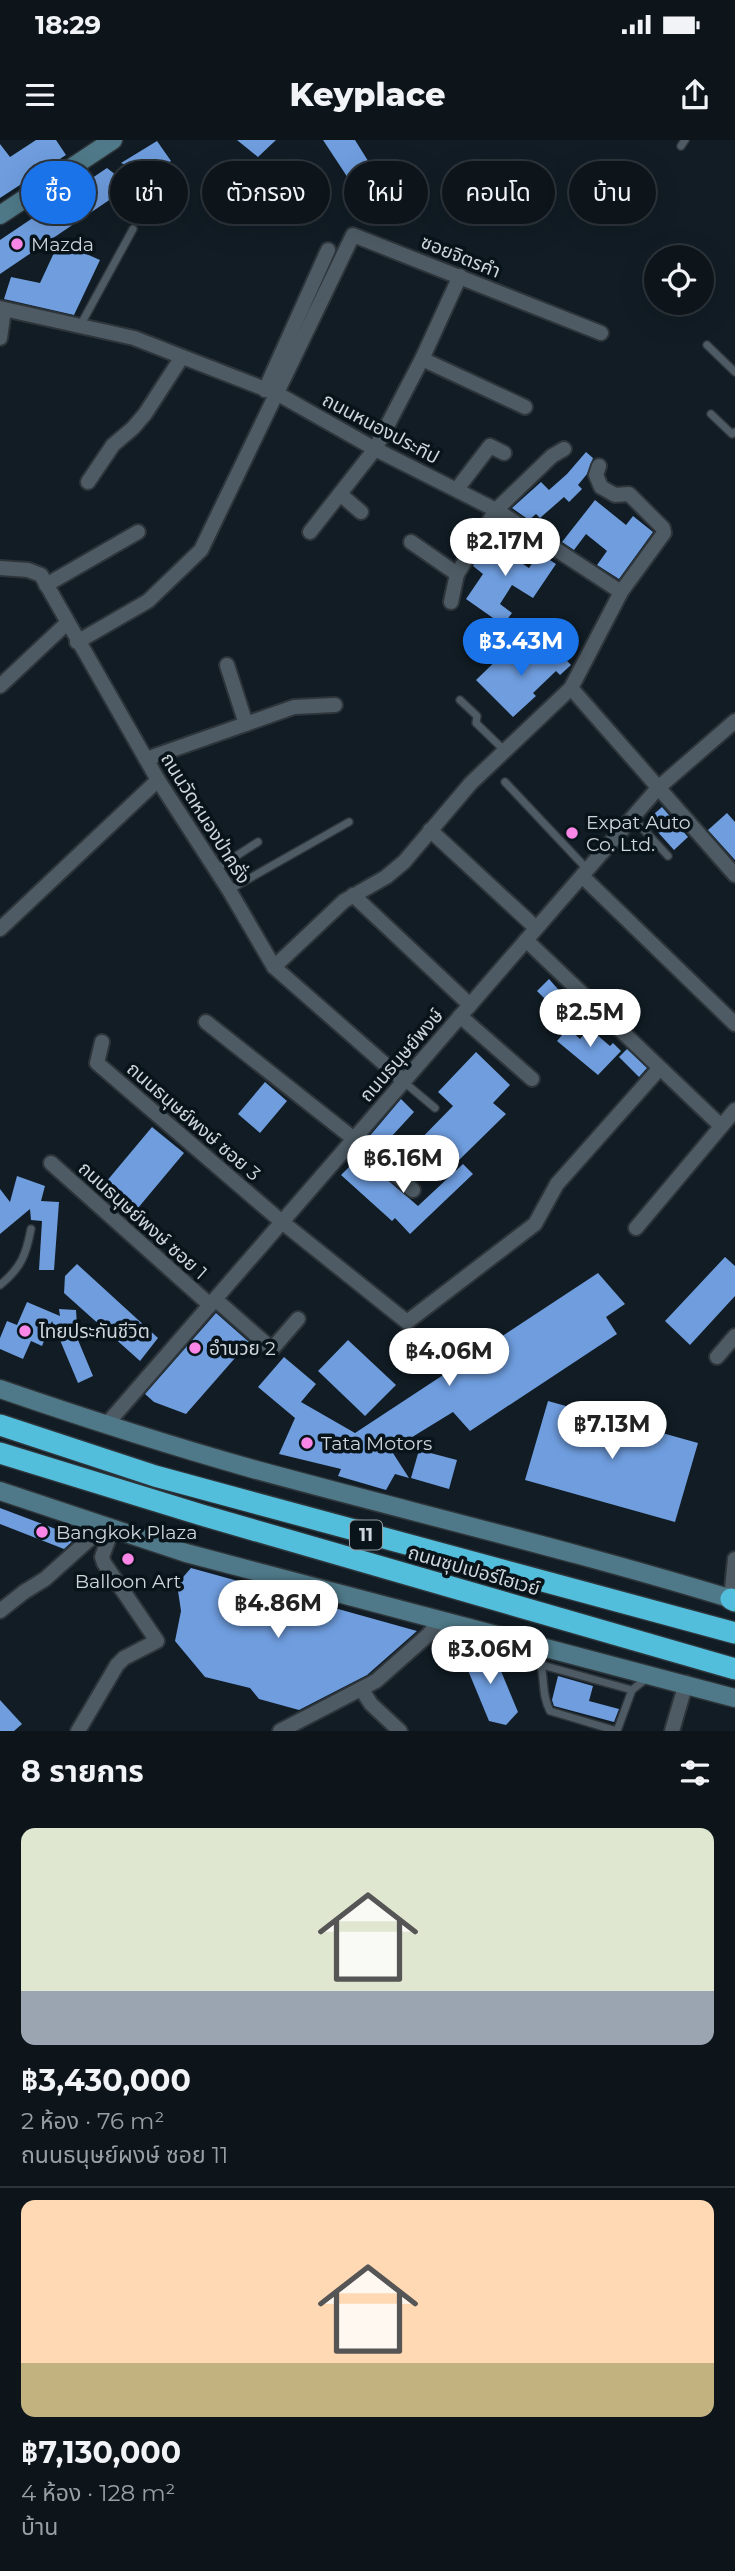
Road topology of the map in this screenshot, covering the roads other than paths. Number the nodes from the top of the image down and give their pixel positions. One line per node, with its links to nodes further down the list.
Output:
1 (113, 140): 2 (main road)
2 (0, 215)
3 (133, 229): 7 (lane)
4 (328, 250): 14 (street)
5 (460, 276): 8 (street, ซอยจิตรคำ); 12 (street); 14 (street, ซอยจิตรคำ)
6 (2, 309): 7 (street, ถนนหนองประทีป); 9 (street)
7 (80, 326): 11 (street, ถนนหนองประทีป)
8 (601, 333)
9 (0, 338)
10 (707, 345): 13 (lane)
11 (182, 357): 14 (street, ถนนหนองประทีป); 22 (street)
12 (422, 359): 15 (street); 18 (street)
13 (735, 372)
14 (272, 392): 18 (street, ถนนหนองประทีป); 36 (street)
15 (524, 407)
16 (711, 414): 17 (lane)
17 (735, 432)
18 (375, 449): 23 (street, ถนนหนองประทีป); 24 (street)
19 (564, 449): 25 (street)
20 (504, 453): 23 (street)
21 (599, 466): 33 (street)
22 (88, 482)
23 (457, 489): 25 (street, ถนนหนองประทีป)
24 (340, 494): 26 (street); 28 (street)
25 (496, 510): 31 (street); 33 (street, ถนนหนองประทีป)
26 (361, 512)
27 (138, 532): 32 (street)
28 (310, 532)
29 (411, 542): 31 (street)
30 (0, 568): 32 (street)
31 (457, 574): 34 (street)
32 (46, 585): 35 (street, ถนนวัดหนองป่าครั่ง)
33 (621, 592): 39 (street)
34 (451, 602)
35 (67, 623): 36 (street, ถนนวัดหนองป่าครั่ง); 38 (street)
36 (77, 642): 45 (street, ถนนวัดหนองป่าครั่ง)
37 (227, 665): 43 (street)
38 (0, 686)
39 (571, 688): 44 (street); 48 (street)
40 (460, 701): 44 (lane)
41 (335, 705): 43 (street)
42 (735, 721): 48 (street, ถนนธนุษย์พงษ์)
43 (246, 724): 45 (street)
44 (505, 751): 51 (street)
45 (146, 759): 46 (street, ถนนวัดหนองป่าครั่ง)
46 (158, 780): 55 (street, ถนนวัดหนองป่าครั่ง); 60 (street)
47 (505, 782): 56 (lane)
48 (658, 788): 49 (street, ถนนธนุษย์พงษ์); 54 (street)
49 (633, 817): 53 (lane); 56 (street, ถนนธนุษย์พงษ์)
50 (349, 822): 57 (lane)
51 (430, 830): 58 (street); 59 (street)
52 (258, 842): 55 (lane)
53 (668, 856)
54 (733, 868)
55 (216, 869): 57 (street, ถนนวัดหนองป่าครั่ง)
56 (584, 873): 59 (street, ถนนธนุษย์พงษ์); 66 (street)
57 (229, 890): 62 (street, ถนนวัดหนองป่าครั่ง)
58 (353, 895): 62 (street); 63 (street)
59 (536, 928): 61 (street, ถนนธนุษย์พงษ์)
60 (0, 929)
61 (526, 940): 63 (street, ถนนธนุษย์พงษ์); 68 (street)
62 (270, 961): 70 (street, ถนนวัดหนองป่าครั่ง)
63 (470, 1005): 64 (street, ถนนธนุษย์พงษ์)
64 (460, 1016): 69 (street); 70 (street, ถนนธนุษย์พงษ์)
65 (206, 1022): 74 (street)
66 (735, 1024)
67 (102, 1042): 77 (street, ถนนธนุษย์พงษ์ ซอย 3)
68 (659, 1069): 73 (street); 77 (street)
69 (531, 1079)
70 (404, 1081): 71 (lane); 74 (street, ถนนธนุษย์พงษ์)
71 (435, 1108)
72 (735, 1110): 73 (street)
73 (720, 1126): 78 (street)
74 (354, 1139): 76 (street); 77 (street, ถนนธนุษย์พงษ์)
75 (51, 1163): 81 (street, ถนนธนุษย์พงษ์ ซอย 1)
76 (413, 1190)
77 (282, 1222): 81 (street, ถนนธนุษย์พงษ์)
78 (636, 1228)
79 (32, 1229): 80 (lane)
80 (0, 1285)
81 (212, 1302): 82 (street, ถนนธนุษย์พงษ์ ซอย 1); 87 (street, ถนนธนุษย์พงษ์)
82 (298, 1319)
83 (735, 1336): 84 (street)
84 (717, 1357)
85 (0, 1389): 87 (main road)
86 (0, 1425): 95 (highway, ถนนซุปเปอร์ไฮเวย์ / 11)
87 (106, 1425): 92 (main road)
88 (0, 1453): 98 (highway, ถนนซุปเปอร์ไฮเวย์ / 11)
89 (0, 1491): 90 (main road)
90 (107, 1528): 93 (street); 94 (main road); 104 (street)
91 (735, 1559): 92 (street)
92 (734, 1600)
93 (0, 1611)
94 (441, 1620): 96 (main road); 101 (street)
95 (735, 1633)
96 (530, 1643): 97 (lane); 99 (main road)
97 (542, 1665): 102 (lane); 102 (lane)
98 (735, 1669)
99 (654, 1675): 100 (main road); 102 (lane)
100 (686, 1683): 103 (main road); 107 (street)
101 (362, 1690): 105 (street); 106 (street)
102 (632, 1690)
103 (735, 1698)
104 (78, 1731)
105 (279, 1731)
106 (400, 1731)
107 (672, 1731)

